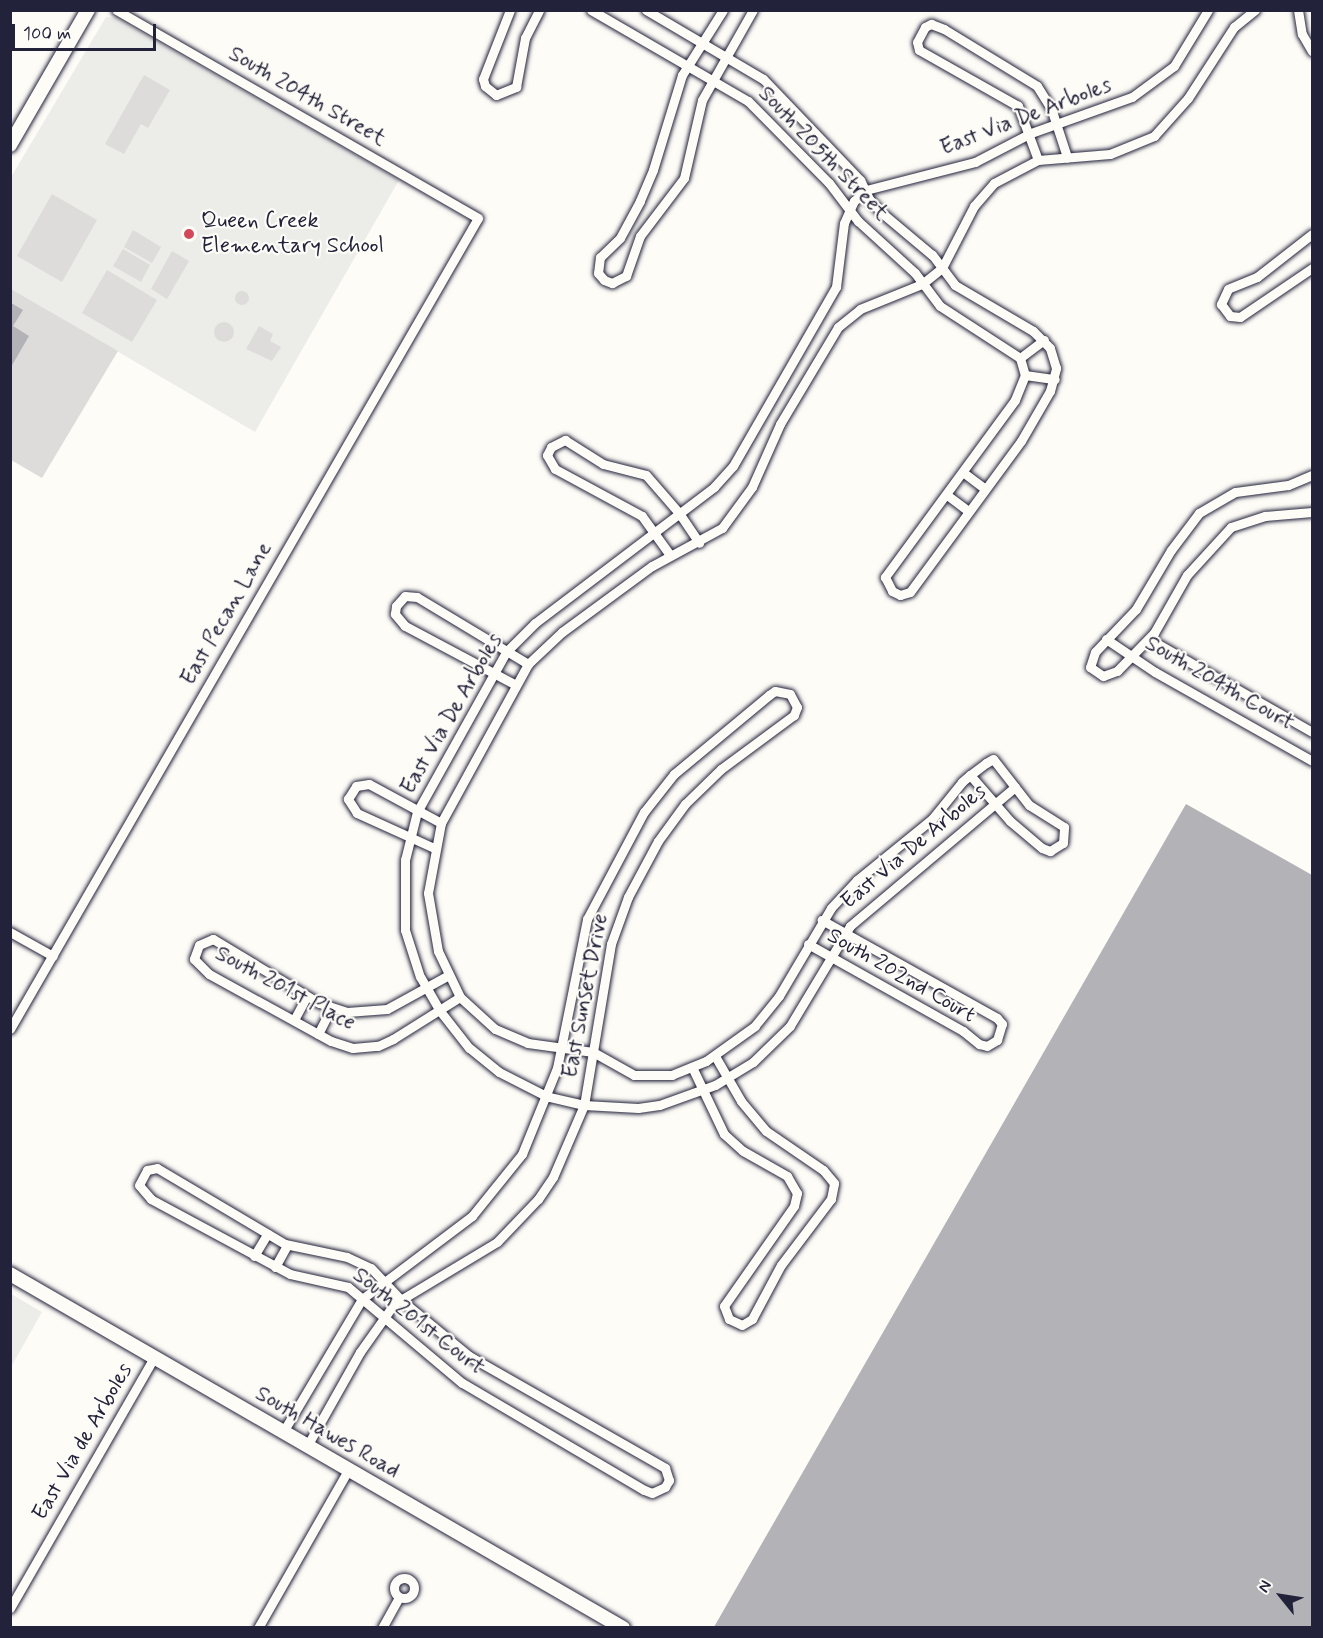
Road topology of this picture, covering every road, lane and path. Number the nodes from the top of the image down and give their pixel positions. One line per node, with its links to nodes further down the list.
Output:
1 (88, 10): 19 (main road)
2 (117, 10): 24 (street, South 204th Street)
3 (510, 10): 4 (street)
4 (539, 10)
5 (591, 10): 15 (street, South 205th Street)
6 (646, 10): 12 (street, South 205th Street)
7 (723, 10): 12 (street)
8 (753, 10): 14 (street)
9 (1208, 10): 17 (street, East Via De Arboles)
10 (1254, 10): 20 (street, East Via De Arboles)
11 (1298, 10): 13 (street)
12 (701, 42): 14 (street, South 205th Street); 15 (street)
13 (1312, 51)
14 (726, 56): 16 (street); 22 (street, South 205th Street)
15 (687, 65): 16 (street, South 205th Street); 16 (street)
16 (713, 80): 23 (street, South 205th Street)
17 (1057, 125): 18 (street, East Via De Arboles); 18 (street); 20 (street)
18 (1031, 133): 21 (street); 22 (street, East Via De Arboles)
19 (10, 145)
20 (1066, 157): 21 (street, East Via De Arboles)
21 (1038, 160): 26 (street, East Via De Arboles)
22 (866, 190): 23 (street); 26 (street, South 205th Street)
23 (848, 209): 28 (street, South 205th Street); 39 (street, East Via De Arboles)
24 (478, 218): 63 (street, East Pecan Lane)
25 (1312, 234): 27 (street)
26 (942, 268): 28 (street, East Via De Arboles); 29 (street, South 205th Street)
27 (1312, 268)
28 (922, 284): 30 (street, South 205th Street); 41 (street, East Via De Arboles)
29 (1044, 340): 30 (street); 32 (street)
30 (1020, 358): 31 (street)
31 (1025, 375): 32 (street); 33 (street)
32 (1055, 379): 35 (street)
33 (964, 473): 35 (street); 36 (street)
34 (1312, 475): 43 (street)
35 (985, 489): 37 (street)
36 (947, 495): 37 (street); 37 (street)
37 (969, 511)
38 (1312, 512): 44 (street)
39 (679, 513): 40 (street, East Via De Arboles); 40 (street); 41 (street)
40 (655, 533): 42 (street); 45 (street, East Via De Arboles)
41 (699, 543): 42 (street, East Via De Arboles)
42 (670, 555): 47 (street, East Via De Arboles)
43 (1106, 639): 46 (street, South 204th Court); 46 (street)
44 (1149, 639): 46 (street); 50 (street, South 204th Court)
45 (506, 652): 47 (street); 48 (street, East Via De Arboles); 48 (street)
46 (1131, 656): 51 (street, South 204th Court)
47 (528, 663): 49 (street, East Via De Arboles)
48 (494, 672): 49 (street); 55 (street, East Via De Arboles)
49 (516, 685): 56 (street, East Via De Arboles)
50 (1312, 732)
51 (1312, 762)
52 (970, 775): 53 (street, East Via De Arboles); 54 (street); 59 (street, East Via De Arboles)
53 (1015, 787): 54 (street, East Via De Arboles); 54 (street)
54 (995, 804): 61 (street, East Via De Arboles)
55 (417, 812): 56 (street); 57 (street, East Via De Arboles); 57 (street)
56 (441, 823): 58 (street, East Via De Arboles)
57 (409, 838): 58 (street); 66 (street, East Via De Arboles)
58 (434, 848): 65 (street, East Via De Arboles)
59 (822, 920): 61 (street, South 202nd Court); 62 (street, East Via De Arboles)
60 (10, 932): 63 (street)
61 (844, 933): 64 (street, East Via De Arboles); 64 (street, South 202nd Court)
62 (808, 944): 64 (street, South 202nd Court); 76 (street, East Via De Arboles)
63 (53, 956): 72 (street, East Pecan Lane)
64 (830, 956): 78 (street, East Via De Arboles)
65 (447, 976): 66 (street, South 201st Place); 68 (street, East Via De Arboles)
66 (426, 988): 69 (street, South 201st Place); 70 (street, East Via De Arboles)
67 (307, 996): 69 (street, South 201st Place); 71 (street); 71 (street, South 201st Place)
68 (460, 997): 70 (street, South 201st Place); 74 (street, East Via De Arboles)
69 (331, 1008): 73 (street)
70 (440, 1011): 73 (street, South 201st Place); 80 (street, East Via De Arboles)
71 (294, 1020): 73 (street, South 201st Place)
72 (10, 1029)
73 (318, 1034)
74 (562, 1046): 75 (street, East Via De Arboles); 75 (street, East Sunset Drive); 80 (street, East Sunset Drive)
75 (593, 1052): 77 (street, East Via De Arboles); 81 (street, East Sunset Drive)
76 (715, 1056): 77 (street, East Via De Arboles); 78 (street)
77 (692, 1067): 79 (street)
78 (728, 1078): 79 (street, East Via De Arboles); 79 (street)
79 (704, 1090): 81 (street, East Via De Arboles)
80 (548, 1097): 81 (street, East Via De Arboles); 87 (street, East Sunset Drive)
81 (584, 1105): 89 (street, East Sunset Drive)
82 (267, 1234): 83 (street, South 201st Court); 84 (street); 84 (street, South 201st Court)
83 (287, 1245): 85 (street); 87 (street, South 201st Court)
84 (254, 1256): 85 (street, South 201st Court)
85 (275, 1267): 88 (street, South 201st Court)
86 (10, 1274): 91 (main road, South Hawes Road)
87 (383, 1280): 88 (street, East Sunset Drive); 89 (street, South 201st Court)
88 (362, 1299): 90 (street, South 201st Court); 92 (street, East Sunset Drive)
89 (401, 1300): 90 (street, East Sunset Drive); 90 (street, South 201st Court)
90 (382, 1318): 93 (street, East Sunset Drive)
91 (154, 1358): 92 (main road, South Hawes Road); 96 (street, East Via de Arboles)
92 (284, 1432): 93 (main road, South Hawes Road)
93 (307, 1446): 94 (main road, South Hawes Road)
94 (348, 1470): 97 (main road, South Hawes Road); 98 (street)
95 (399, 1597): 99 (street)
96 (10, 1608)
97 (607, 1625): 100 (main road, South Hawes Road)
98 (258, 1628)
99 (382, 1628)
100 (623, 1628)

